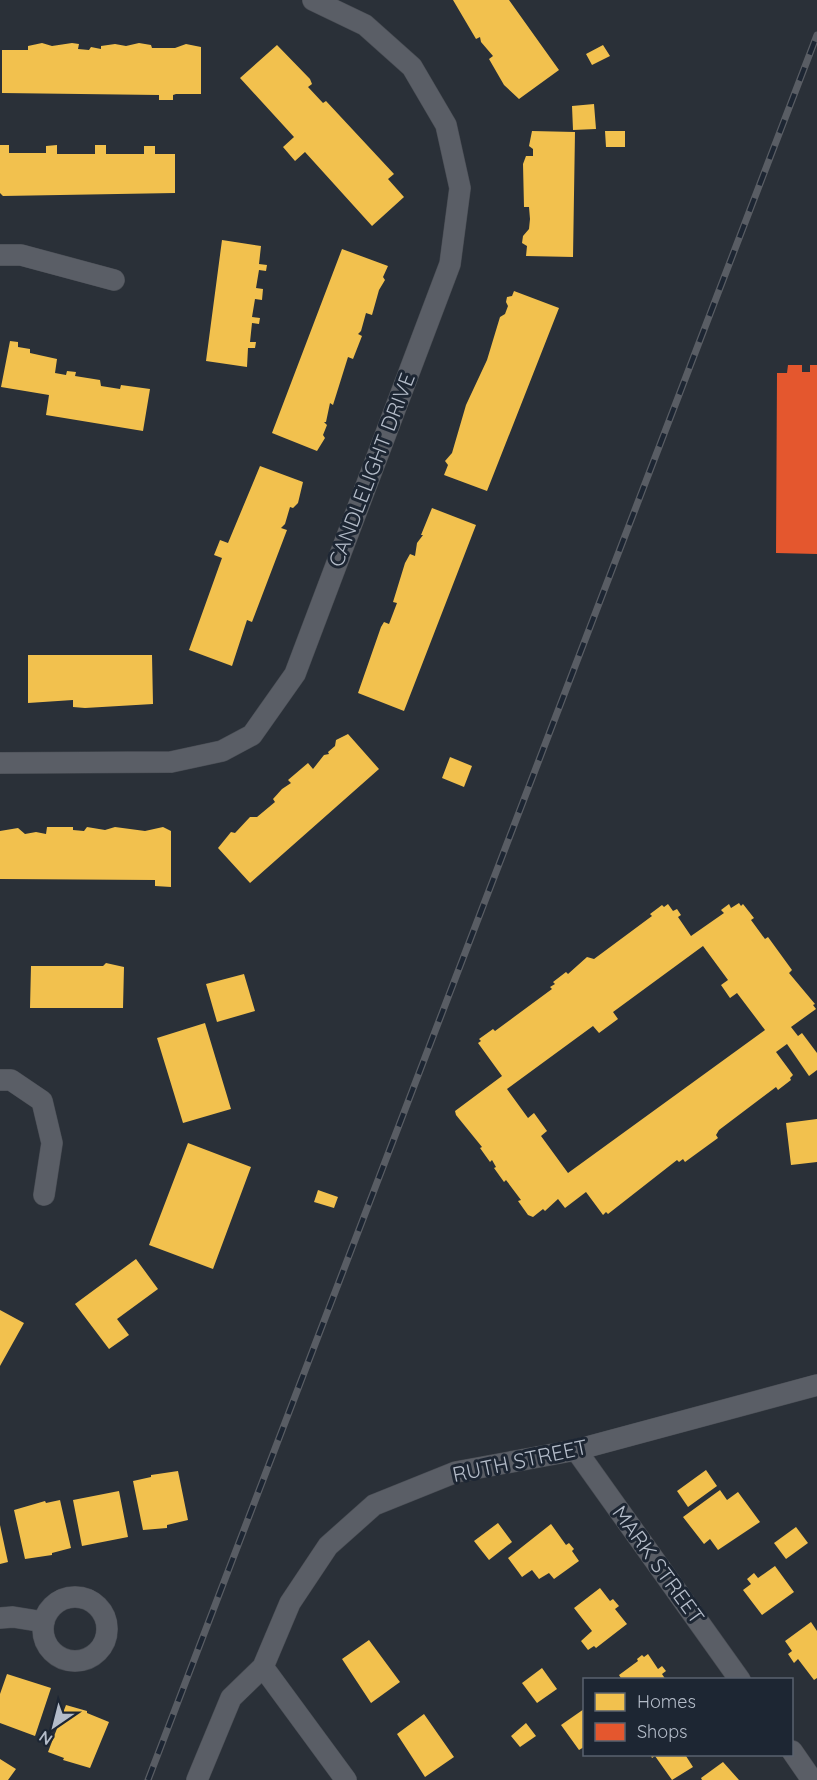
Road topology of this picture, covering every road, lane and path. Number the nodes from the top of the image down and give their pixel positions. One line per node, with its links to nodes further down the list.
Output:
1 (313, 0): 4 (street, CANDLELIGHT DRIVE)
2 (0, 255): 3 (street)
3 (114, 280)
4 (0, 763)
5 (0, 1080): 6 (street)
6 (44, 1195)
7 (817, 1385): 8 (street, RUTH STREET)
8 (576, 1450): 11 (street, RUTH STREET); 12 (street, MARK STREET)
9 (0, 1618): 10 (street)
10 (44, 1622)
11 (263, 1667): 14 (street, RUTH STREET); 15 (street)
12 (739, 1678)
13 (793, 1752): 16 (street)
14 (197, 1780)
15 (346, 1780)
16 (812, 1780)

